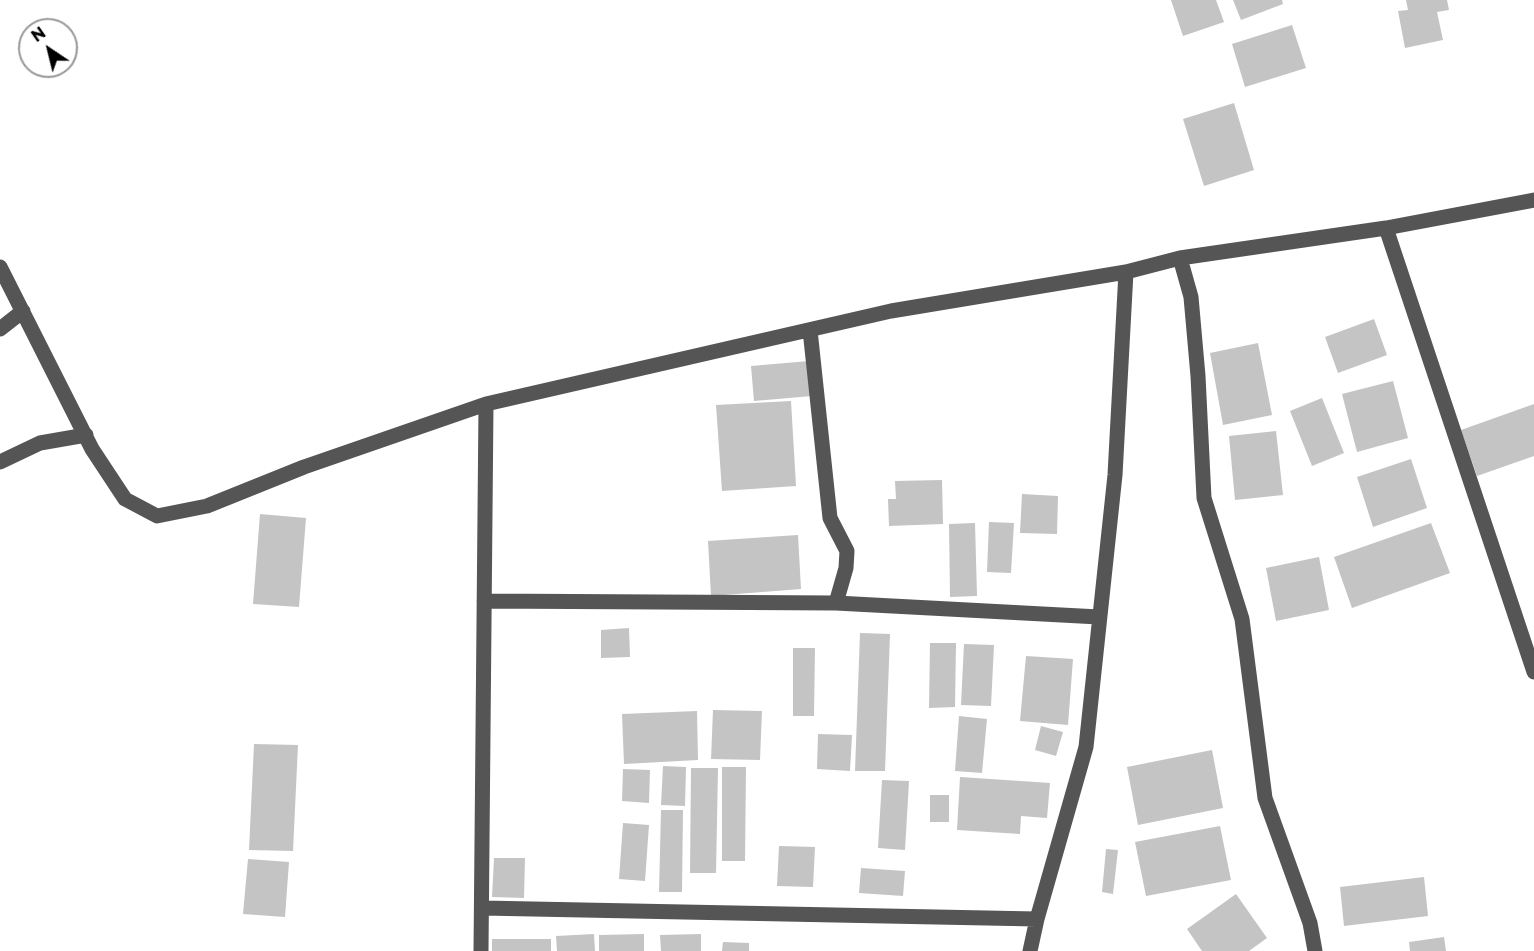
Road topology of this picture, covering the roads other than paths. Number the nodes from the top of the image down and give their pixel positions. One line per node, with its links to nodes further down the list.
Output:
1 (1534, 200): 2 (street)
2 (1386, 228): 3 (street); 15 (street)
3 (1180, 258): 5 (street); 20 (street)
4 (0, 267): 6 (street)
5 (1126, 272): 8 (street); 14 (street)
6 (23, 311): 7 (street); 10 (street)
7 (0, 329)
8 (810, 330): 9 (street); 13 (street)
9 (486, 404): 10 (street); 12 (street)
10 (86, 435): 11 (street)
11 (0, 462)
12 (484, 601): 13 (street); 16 (street)
13 (836, 603): 14 (street)
14 (1099, 617): 17 (street)
15 (1534, 672)
16 (482, 908): 17 (street); 18 (street)
17 (1037, 919): 19 (street)
18 (481, 951)
19 (1030, 951)
20 (1315, 951)

